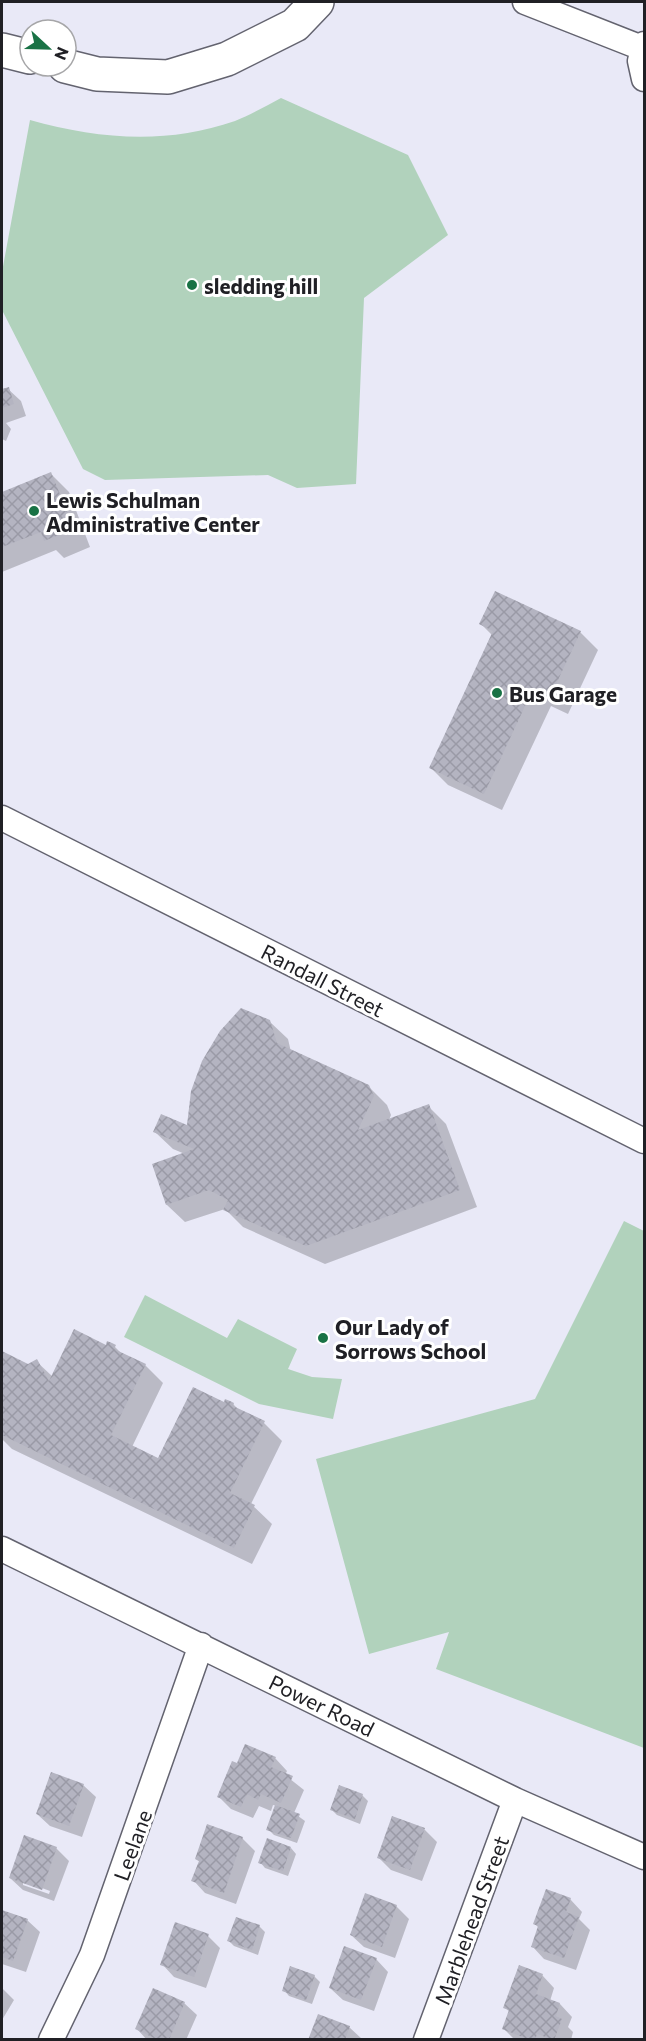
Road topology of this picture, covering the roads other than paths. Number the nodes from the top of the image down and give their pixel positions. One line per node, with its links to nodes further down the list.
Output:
1 (317, 2): 6 (street)
2 (525, 2): 3 (street)
3 (644, 46): 7 (street)
4 (2, 50): 5 (street)
5 (18, 54)
6 (78, 69)
7 (645, 79)
8 (2, 818): 9 (street, Randall Street)
9 (645, 1141)
10 (2, 1549): 11 (street, Power Road)
11 (201, 1645): 12 (street, Power Road); 14 (street, Leelane)
12 (515, 1800): 13 (street, Power Road); 15 (street, Marblehead Street)
13 (645, 1857)
14 (51, 2040)
15 (426, 2040)

